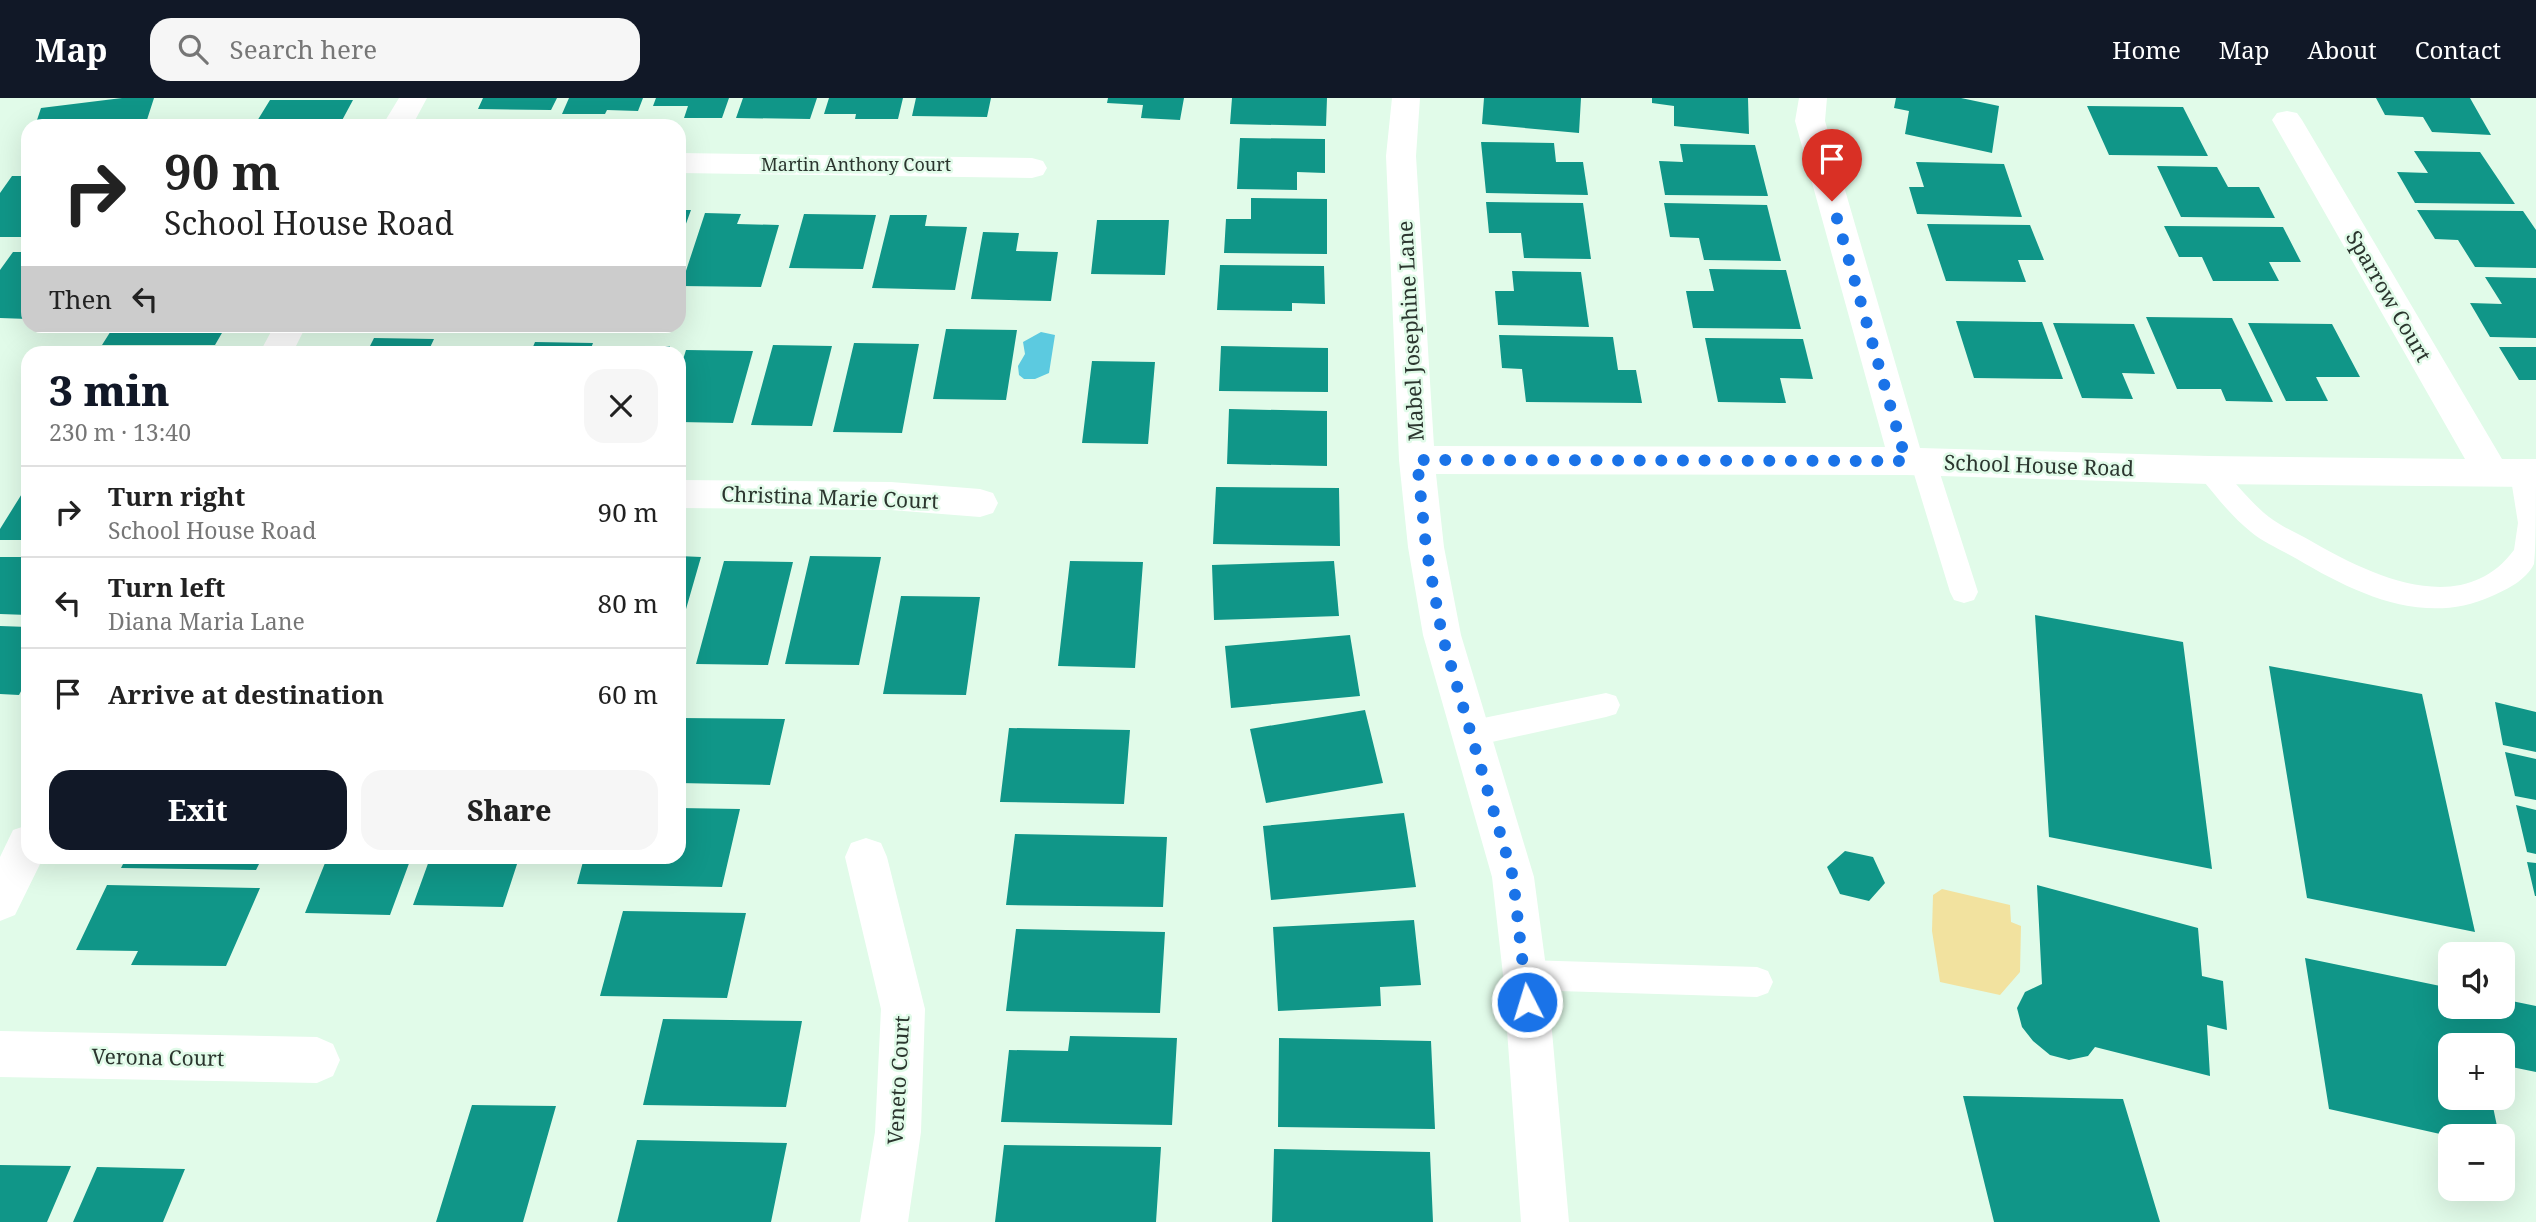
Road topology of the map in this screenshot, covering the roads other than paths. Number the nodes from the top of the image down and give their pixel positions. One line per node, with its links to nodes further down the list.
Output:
1 (413, 98): 4 (street)
2 (1406, 98): 8 (street, Mabel Josephine Lane)
3 (1813, 98): 9 (street)
4 (401, 119)
5 (2287, 120): 11 (street, Sparrow Court)
6 (686, 163): 7 (street, Martin Anthony Court)
7 (1032, 168)
8 (1417, 460): 9 (street, School House Road); 16 (street, Mabel Josephine Lane)
9 (1915, 461): 10 (street, School House Road); 14 (lane)
10 (2209, 470): 11 (street, School House Road); 11 (lane)
11 (2517, 473)
12 (686, 494): 13 (street, Christina Marie Court)
13 (980, 503)
14 (1964, 592)
15 (1606, 705): 16 (lane)
16 (1469, 734): 20 (street, Mabel Josephine Lane)
17 (866, 857): 24 (street, Veneto Court)
18 (21, 858): 19 (street)
19 (0, 901)
20 (1525, 975): 21 (lane); 25 (street, Mabel Josephine Lane)
21 (1757, 982)
22 (0, 1054): 23 (street, Verona Court)
23 (317, 1060)
24 (884, 1222)
25 (1545, 1222)

